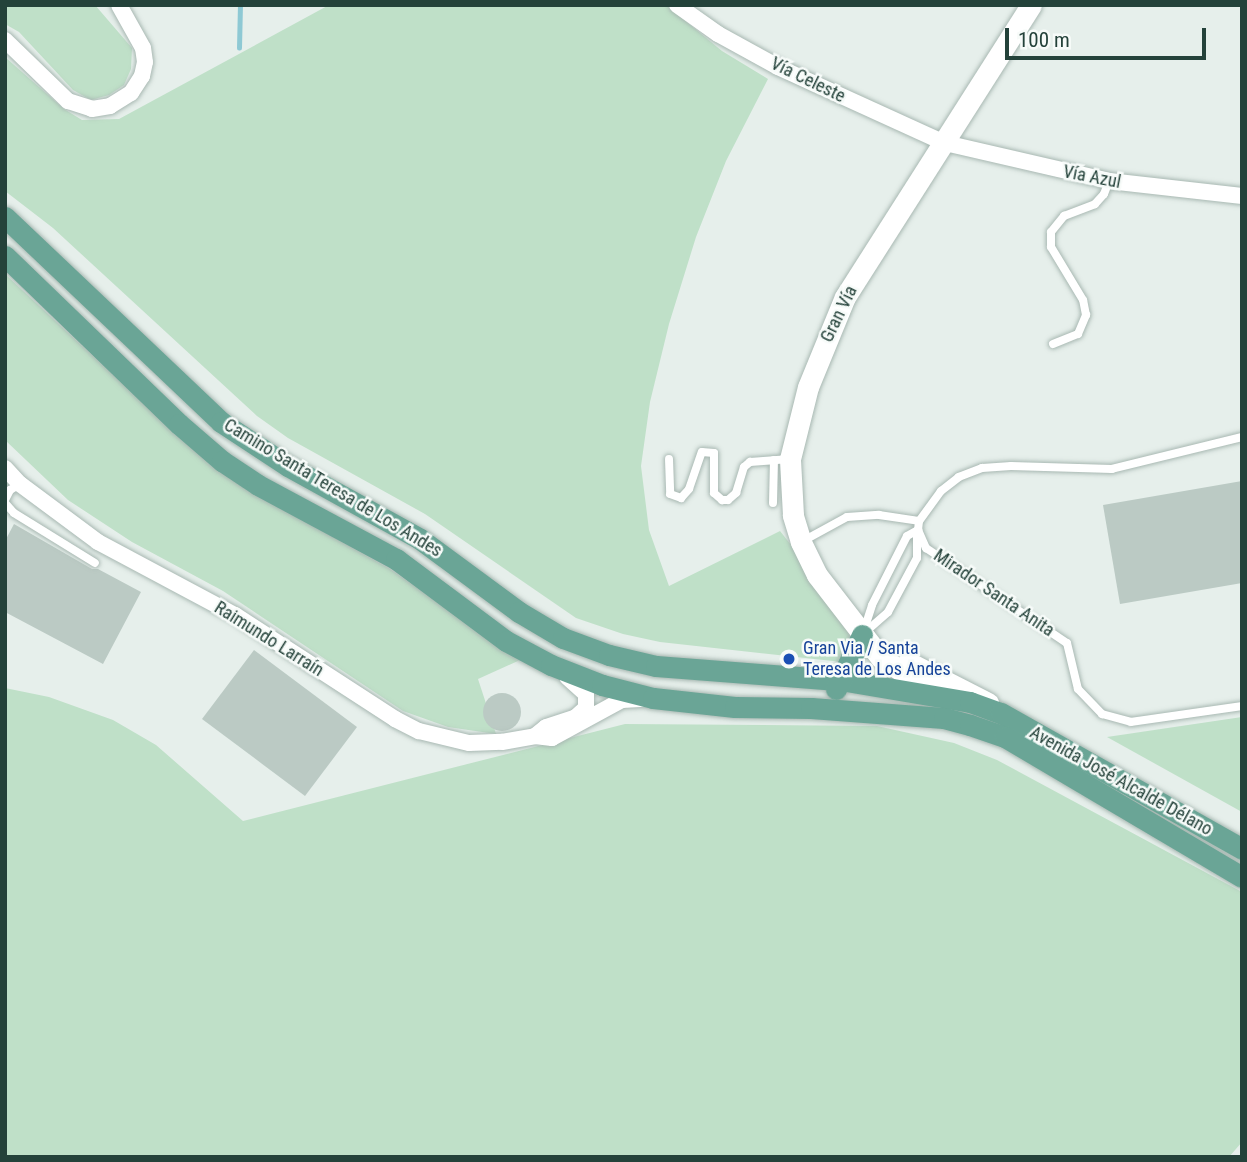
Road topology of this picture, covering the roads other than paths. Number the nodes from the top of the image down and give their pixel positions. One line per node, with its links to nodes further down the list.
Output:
1 (119, 5): 4 (street)
2 (677, 5): 5 (street, Vía Celeste)
3 (1031, 5): 5 (main road, Gran Vía)
4 (5, 40)
5 (945, 143): 6 (street, Vía Azul); 13 (main road, Gran Vía)
6 (1108, 181): 7 (street, Vía Azul); 10 (lane)
7 (1242, 196)
8 (5, 217): 23 (main road, Camino Santa Teresa de Los Andes)
9 (5, 256): 22 (main road, Camino Santa Teresa de Los Andes)
10 (1053, 344)
11 (1242, 437): 18 (lane, Mirador Santa Anita)
12 (669, 459): 13 (lane)
13 (782, 460): 17 (lane); 19 (main road, Gran Vía)
14 (5, 468): 15 (street, Raimundo Larraín)
15 (13, 481): 16 (lane); 32 (street, Raimundo Larraín)
16 (5, 501): 20 (lane)
17 (773, 503)
18 (918, 525): 19 (lane); 21 (lane, Mirador Santa Anita); 21 (lane, Mirador Santa Anita); 28 (lane, Mirador Santa Anita)
19 (801, 542): 21 (main road, Gran Vía)
20 (95, 563)
21 (868, 640): 24 (main road); 26 (main road, Gran Vía); 30 (main road, Gran Vía)
22 (551, 666): 25 (main road, Camino Santa Teresa de Los Andes); 31 (street)
23 (765, 675): 24 (main road, Camino Santa Teresa de Los Andes); 25 (main road)
24 (840, 680): 26 (main road, Camino Santa Teresa de Los Andes); 29 (main road)
25 (601, 685): 27 (main road, Camino Santa Teresa de Los Andes); 31 (street, Raimundo Larraín)
26 (938, 695): 30 (main road, Camino Santa Teresa de Los Andes); 33 (main road, Gran Vía)
27 (653, 698): 29 (main road, Camino Santa Teresa de Los Andes); 32 (street, Raimundo Larraín)
28 (1242, 706)
29 (811, 708): 33 (main road, Camino Santa Teresa de Los Andes)
30 (1000, 713): 34 (main road, Avenida José Alcalde Délano)
31 (576, 717): 32 (street, Raimundo Larraín)
32 (536, 736)
33 (1005, 737): 35 (main road, Avenida José Alcalde Délano)
34 (1242, 849)
35 (1242, 877)

